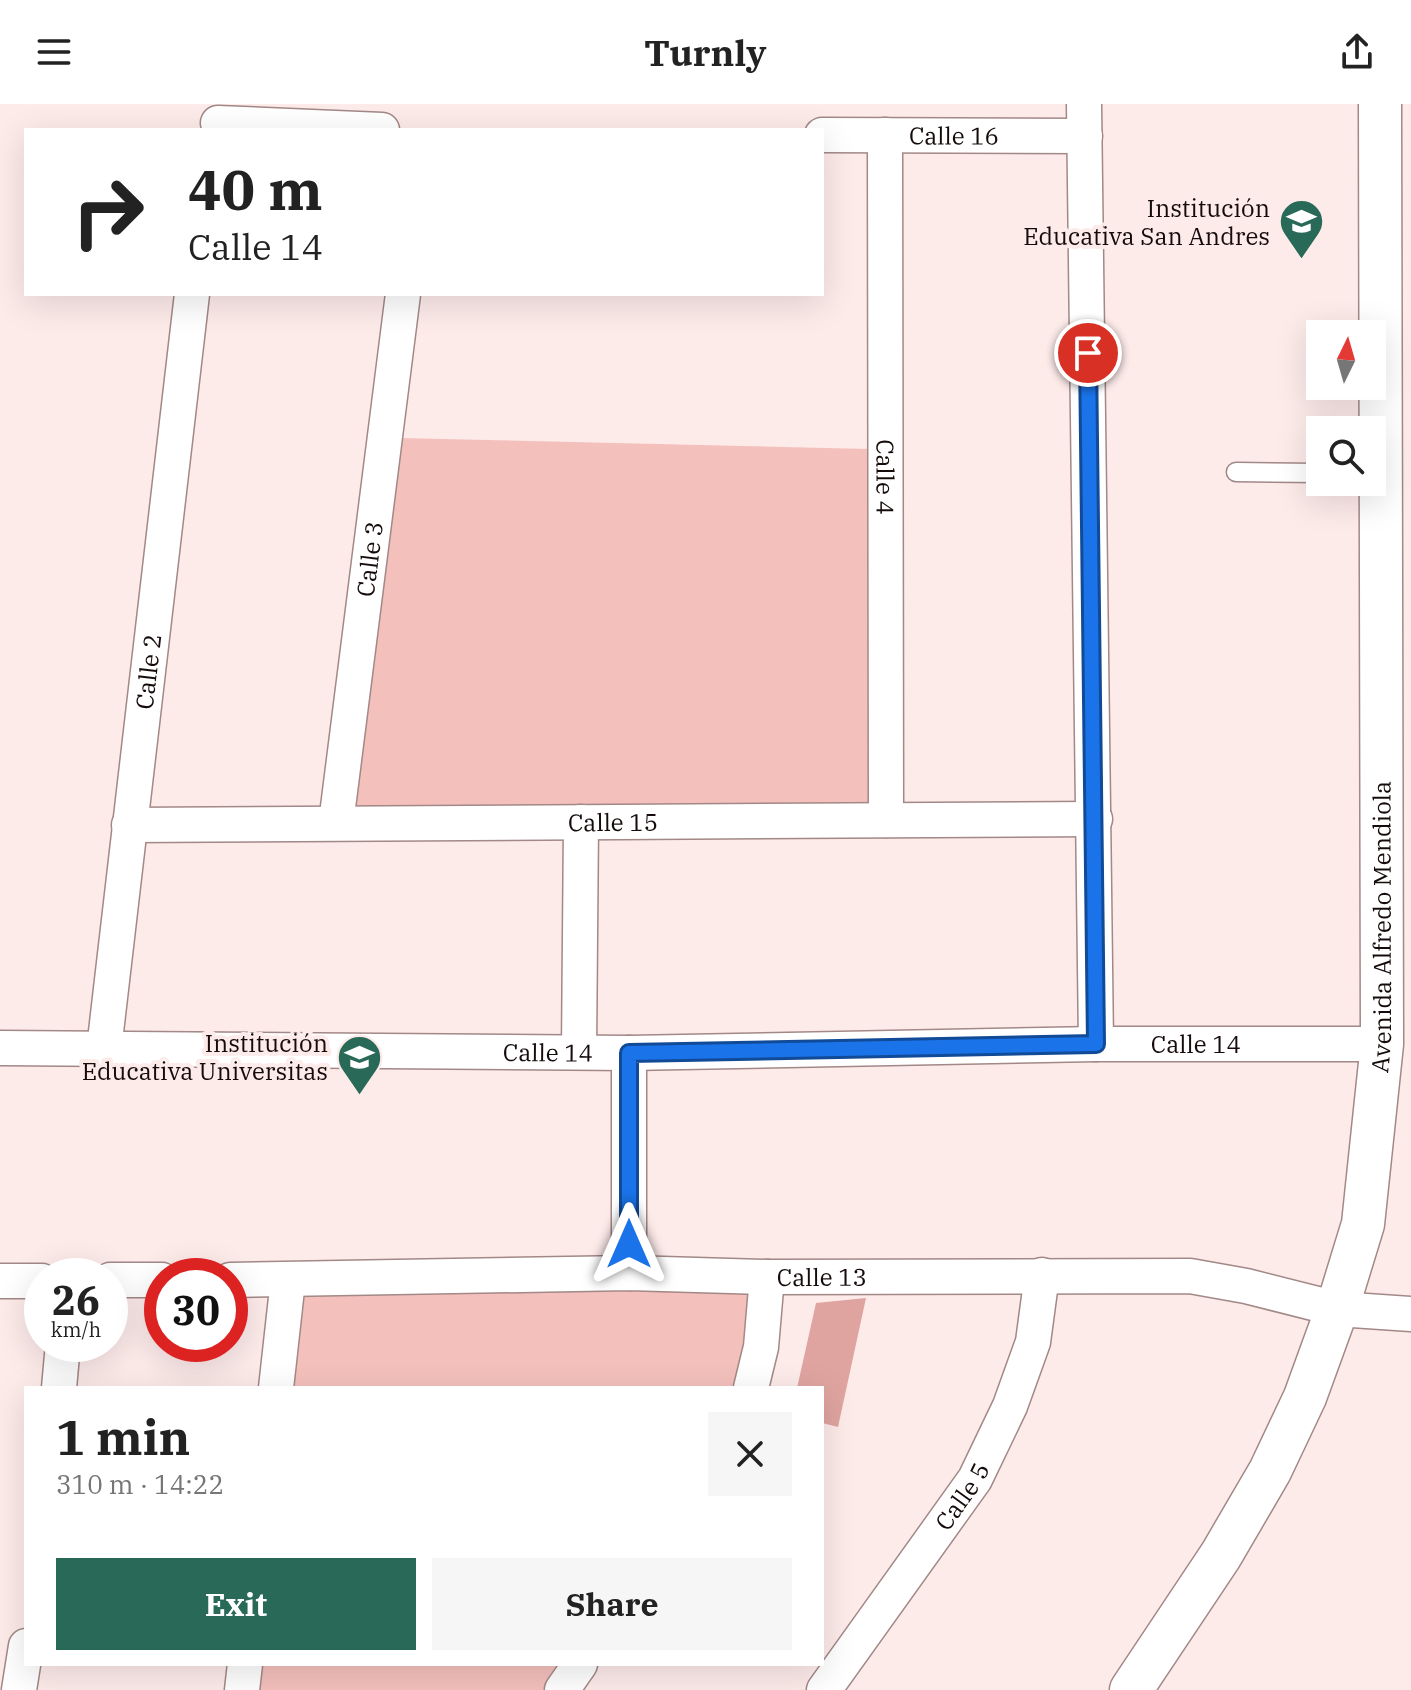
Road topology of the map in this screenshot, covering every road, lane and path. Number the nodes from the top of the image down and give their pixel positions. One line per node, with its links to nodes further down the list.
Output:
1 (1380, 104): 9 (street, Avenida Alfredo Mendiola)
2 (218, 119): 4 (street)
3 (1085, 120): 6 (street, Calle 16); 13 (street)
4 (352, 128)
5 (824, 135): 6 (street, Calle 16)
6 (885, 135): 14 (street, Calle 4)
7 (192, 296): 17 (street, Calle 2)
8 (403, 296): 16 (street, Calle 3)
9 (1377, 416)
10 (1236, 472): 11 (lane)
11 (1306, 473)
12 (1377, 496): 19 (street, Avenida Alfredo Mendiola)
13 (1095, 819): 14 (street, Calle 15); 18 (street)
14 (886, 820): 15 (street, Calle 15)
15 (581, 822): 16 (street, Calle 15); 22 (street)
16 (336, 823): 17 (street, Calle 15)
17 (129, 825): 21 (street, Calle 2)
18 (1096, 1044): 19 (street, Calle 14); 23 (street, Calle 14)
19 (1382, 1044): 31 (street, Avenida Alfredo Mendiola)
20 (0, 1048): 21 (street, Calle 14)
21 (104, 1049): 22 (street, Calle 14)
22 (579, 1052): 23 (street, Calle 14)
23 (629, 1053): 24 (street)
24 (629, 1273): 26 (street, Calle 13); 28 (street, Calle 13)
25 (1042, 1275): 26 (street, Calle 13); 31 (street, Calle 13); 43 (street, Calle 5)
26 (767, 1277): 36 (street)
27 (248, 1280): 28 (street, Calle 13)
28 (288, 1280): 35 (street)
29 (0, 1281): 30 (street)
30 (24, 1281)
31 (1337, 1309): 32 (street, Calle 13); 44 (street, Avenida Alfredo Mendiola)
32 (1411, 1314)
33 (61, 1362): 34 (street)
34 (59, 1386)
35 (276, 1386)
36 (751, 1386)
37 (24, 1659): 40 (street)
38 (245, 1666): 41 (street)
39 (579, 1666): 42 (street)
40 (19, 1690)
41 (242, 1690)
42 (562, 1690)
43 (824, 1690)
44 (1131, 1690)

